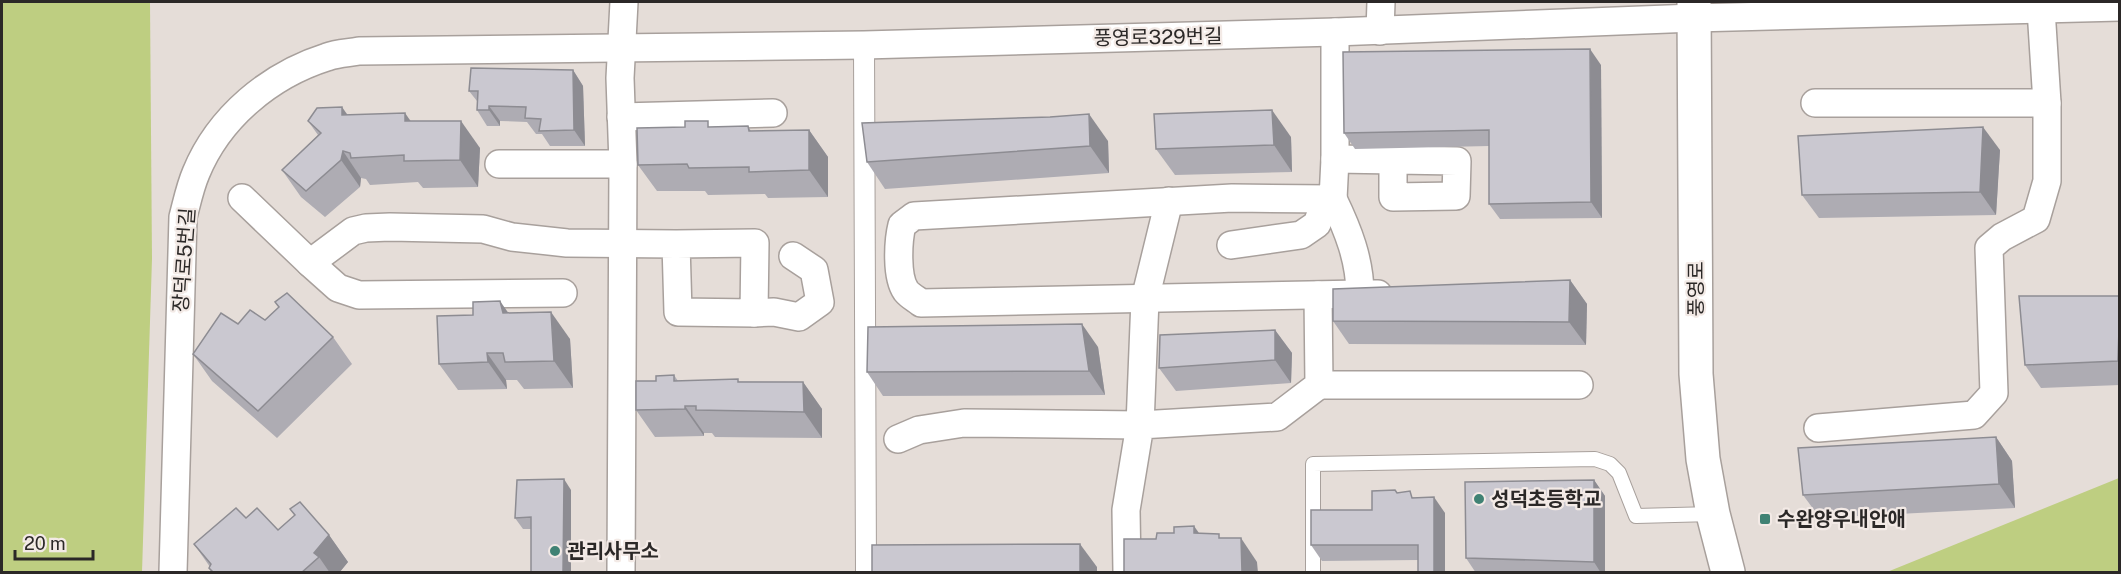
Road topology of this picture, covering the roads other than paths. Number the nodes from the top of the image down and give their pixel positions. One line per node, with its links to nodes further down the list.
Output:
1 (624, 2): 9 (street)
2 (1381, 2): 6 (street)
3 (2053, 6): 4 (street, 풍영로329번길); 5 (street, 풍영로329번길); 11 (street)
4 (2120, 7)
5 (1694, 10): 6 (street, 풍영로329번길); 37 (main road, 풍영로)
6 (1380, 31): 7 (street, 풍영로329번길)
7 (1335, 32): 8 (street, 풍영로329번길); 14 (street)
8 (864, 45): 9 (street, 풍영로329번길); 40 (street)
9 (621, 48): 13 (street); 38 (street, 장덕로5번길)
10 (1815, 103): 11 (street)
11 (2047, 103): 35 (street)
12 (773, 113): 13 (street)
13 (621, 117): 17 (street)
14 (1335, 159): 15 (street); 19 (street)
15 (1393, 160)
16 (500, 164): 17 (street)
17 (623, 164): 21 (street)
18 (242, 198): 25 (street)
19 (1330, 199): 20 (street); 23 (street); 28 (street)
20 (1168, 201): 30 (street); 30 (street)
21 (622, 244): 22 (street); 25 (street); 39 (street)
22 (676, 244): 31 (street); 31 (street)
23 (1231, 245)
24 (793, 256): 31 (street)
25 (310, 263): 26 (street)
26 (563, 293)
27 (1407, 293): 28 (street)
28 (1360, 294): 29 (street)
29 (1318, 295): 30 (street); 32 (street)
30 (1145, 298): 34 (street)
31 (754, 313)
32 (1319, 385): 33 (street); 34 (street)
33 (1579, 385)
34 (1140, 425): 36 (street); 41 (street)
35 (1818, 428)
36 (898, 439)
37 (1713, 514): 42 (lane); 43 (main road, 풍영로)
38 (173, 573)
39 (621, 573)
40 (866, 573)
41 (1127, 573)
42 (1313, 573)
43 (1728, 573)

